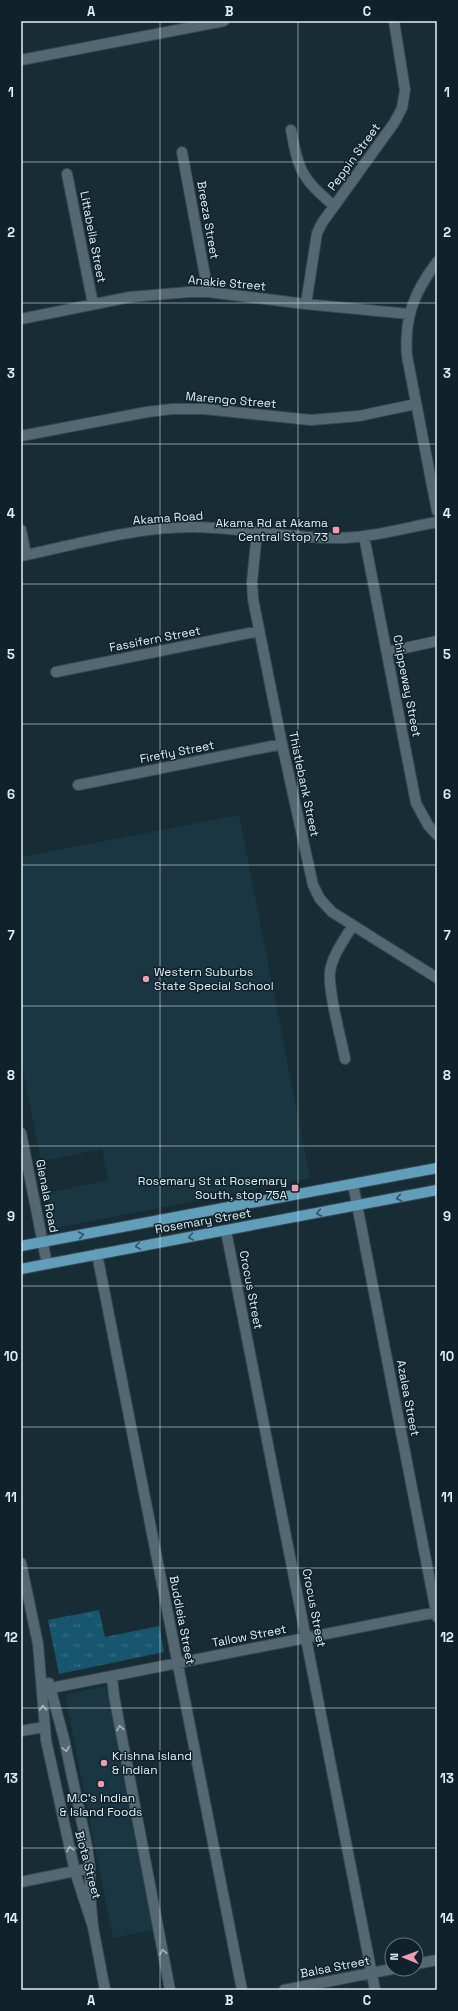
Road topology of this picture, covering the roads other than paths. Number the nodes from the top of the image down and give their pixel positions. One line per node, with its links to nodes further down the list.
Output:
1 (224, 21): 3 (street)
2 (394, 21): 7 (street, Peppin Street)
3 (21, 60)
4 (292, 130): 7 (street)
5 (182, 152): 9 (street, Breeza Street)
6 (68, 174): 10 (street, Littabella Street)
7 (334, 206): 11 (street, Peppin Street)
8 (437, 262): 12 (street)
9 (208, 292): 10 (street, Anakie Street); 11 (street, Anakie Street)
10 (93, 304): 13 (street, Anakie Street)
11 (306, 304): 12 (street, Anakie Street)
12 (409, 314): 14 (street)
13 (21, 319)
14 (416, 404): 15 (street, Marengo Street); 16 (street)
15 (21, 436)
16 (437, 511)
17 (437, 522): 20 (street, Akama Road)
18 (21, 530): 21 (street)
19 (257, 532): 20 (street, Akama Road); 21 (street, Akama Road); 22 (street, Thistlebank Street)
20 (364, 536): 24 (street, Chippeway Street)
21 (23, 556)
22 (259, 631): 25 (street, Fassifern Street); 26 (street, Thistlebank Street)
23 (437, 642): 24 (street)
24 (387, 652): 28 (street, Chippeway Street)
25 (56, 672)
26 (282, 744): 27 (street, Firefly Street); 29 (street, Thistlebank Street)
27 (78, 785)
28 (437, 835)
29 (353, 925): 30 (street, Thistlebank Street); 31 (street)
30 (437, 978)
31 (345, 1059)
32 (21, 1134): 38 (street, Glenala Road)
33 (437, 1168): 34 (main road, Rosemary Street)
34 (353, 1184): 36 (street, Azalea Street); 38 (main road, Rosemary Street, one-way to 34)
35 (437, 1190): 36 (main road, Rosemary Street, one-way to 36)
36 (358, 1206): 37 (main road, Rosemary Street, one-way to 37); 44 (street, Azalea Street)
37 (226, 1231): 40 (main road, Rosemary Street, one-way to 40); 45 (street, Crocus Street)
38 (42, 1242): 39 (main road, Rosemary Street); 41 (street, Glenala Road)
39 (21, 1246)
40 (97, 1254): 41 (main road, Rosemary Street); 46 (street, Buddleia Street)
41 (47, 1264): 42 (main road, Rosemary Street)
42 (21, 1269)
43 (21, 1567): 48 (street, Biota Street)
44 (437, 1614): 45 (street, Tallow Street)
45 (306, 1638): 46 (street, Tallow Street); 58 (street, Crocus Street)
46 (177, 1663): 47 (street, Tallow Street); 61 (street, Buddleia Street)
47 (112, 1676): 48 (street, Tallow Street); 60 (street, one-way to 47)
48 (47, 1689): 49 (street, Biota Street, one-way to 48); 51 (street, Biota Street, one-way to 51)
49 (44, 1727): 50 (street); 52 (street, Biota Street, one-way to 49)
50 (21, 1731)
51 (90, 1868): 52 (street); 54 (street, Biota Street)
52 (75, 1872): 53 (street); 54 (street, Biota Street)
53 (21, 1882)
54 (93, 1927): 59 (street, Biota Street)
55 (437, 1960): 56 (street)
56 (424, 1962)
57 (384, 1971): 58 (street, Balsa Street)
58 (371, 1973): 62 (street, Balsa Street); 63 (street, Crocus Street)
59 (105, 1990)
60 (170, 1990)
61 (242, 1990)
62 (284, 1990)
63 (375, 1990)

